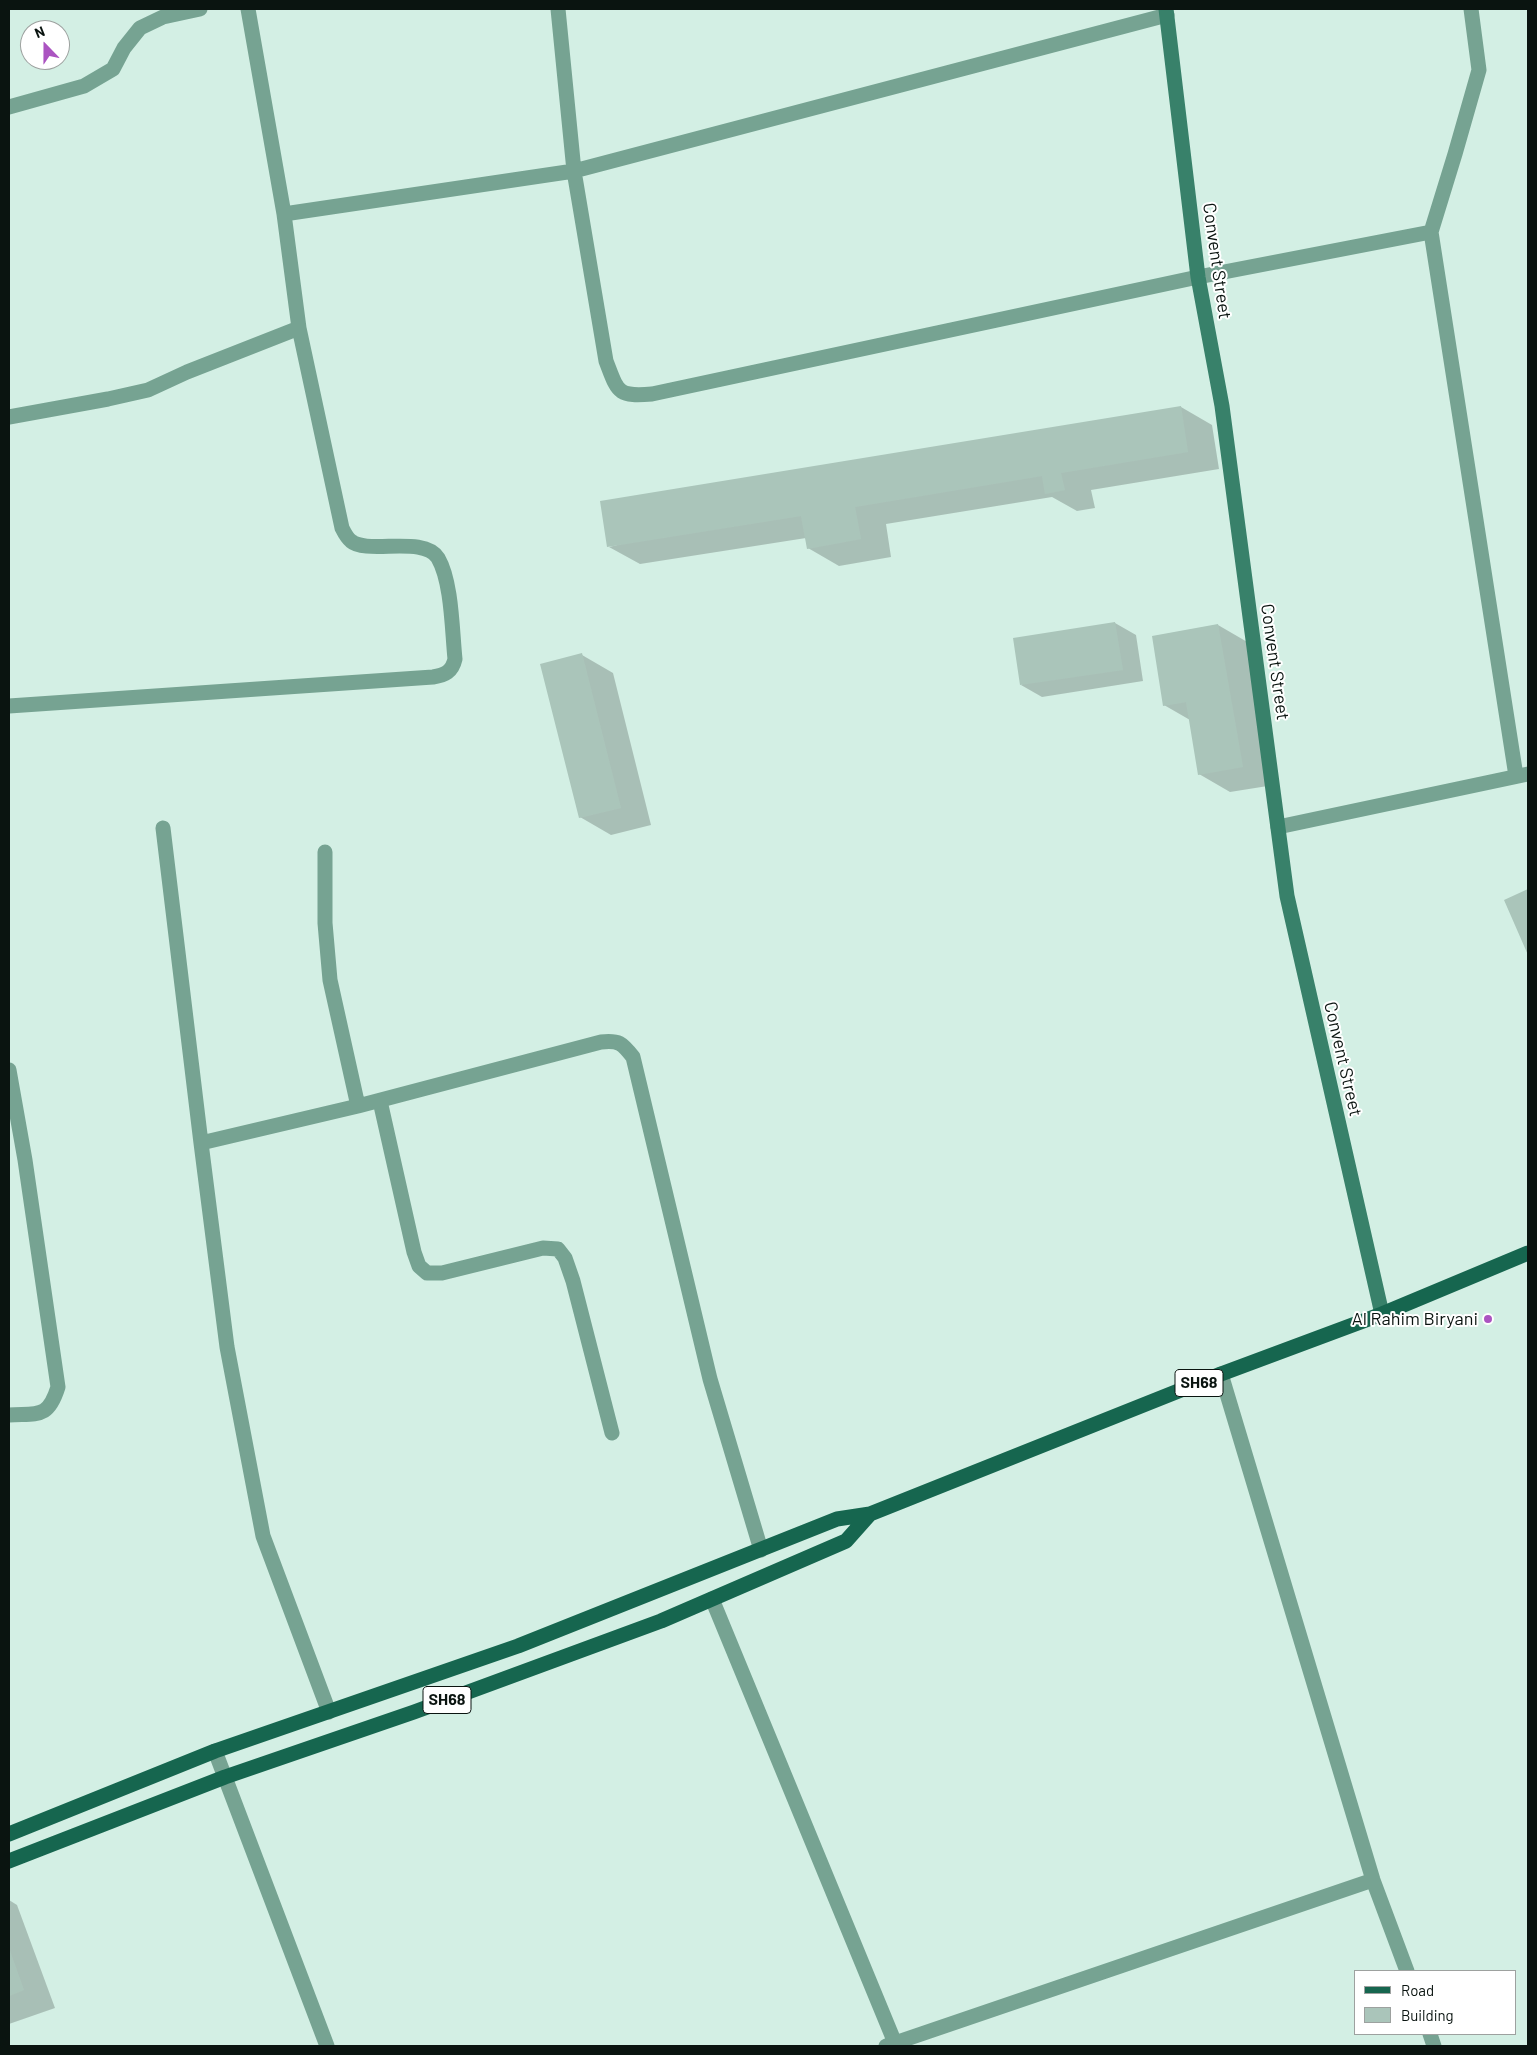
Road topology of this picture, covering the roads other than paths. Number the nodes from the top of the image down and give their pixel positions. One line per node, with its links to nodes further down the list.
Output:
1 (200, 9): 6 (street)
2 (248, 9): 8 (street)
3 (558, 9): 7 (street)
4 (1471, 9): 9 (street)
5 (1166, 12): 7 (street); 10 (street, Convent Street)
6 (9, 107)
7 (574, 171): 8 (street); 10 (street)
8 (284, 214): 11 (street)
9 (1430, 232): 10 (street); 14 (street)
10 (1198, 277): 15 (street, Convent Street)
11 (299, 328): 12 (street); 13 (street)
12 (9, 416)
13 (9, 706)
14 (1522, 775): 15 (street)
15 (1278, 827): 23 (street, Convent Street)
16 (163, 828): 21 (street)
17 (325, 852): 20 (street)
18 (9, 1070): 25 (street)
19 (380, 1100): 20 (street); 26 (street); 28 (street)
20 (358, 1106): 21 (street)
21 (200, 1144): 30 (street)
22 (1528, 1253): 23 (main road, SH68)
23 (1382, 1314): 24 (main road, SH68)
24 (1221, 1374): 27 (main road, SH68); 35 (street)
25 (9, 1415)
26 (612, 1433)
27 (870, 1514): 28 (main road, SH68); 29 (main road, SH68)
28 (760, 1550): 30 (main road, SH68)
29 (712, 1599): 32 (main road, SH68); 37 (street)
30 (329, 1712): 31 (main road, SH68)
31 (215, 1751): 32 (street); 33 (main road, SH68)
32 (225, 1777): 34 (main road, SH68); 38 (street)
33 (9, 1834)
34 (9, 1861)
35 (1373, 1880): 36 (street); 37 (street)
36 (1407, 1970)
37 (890, 2044)
38 (327, 2046)

